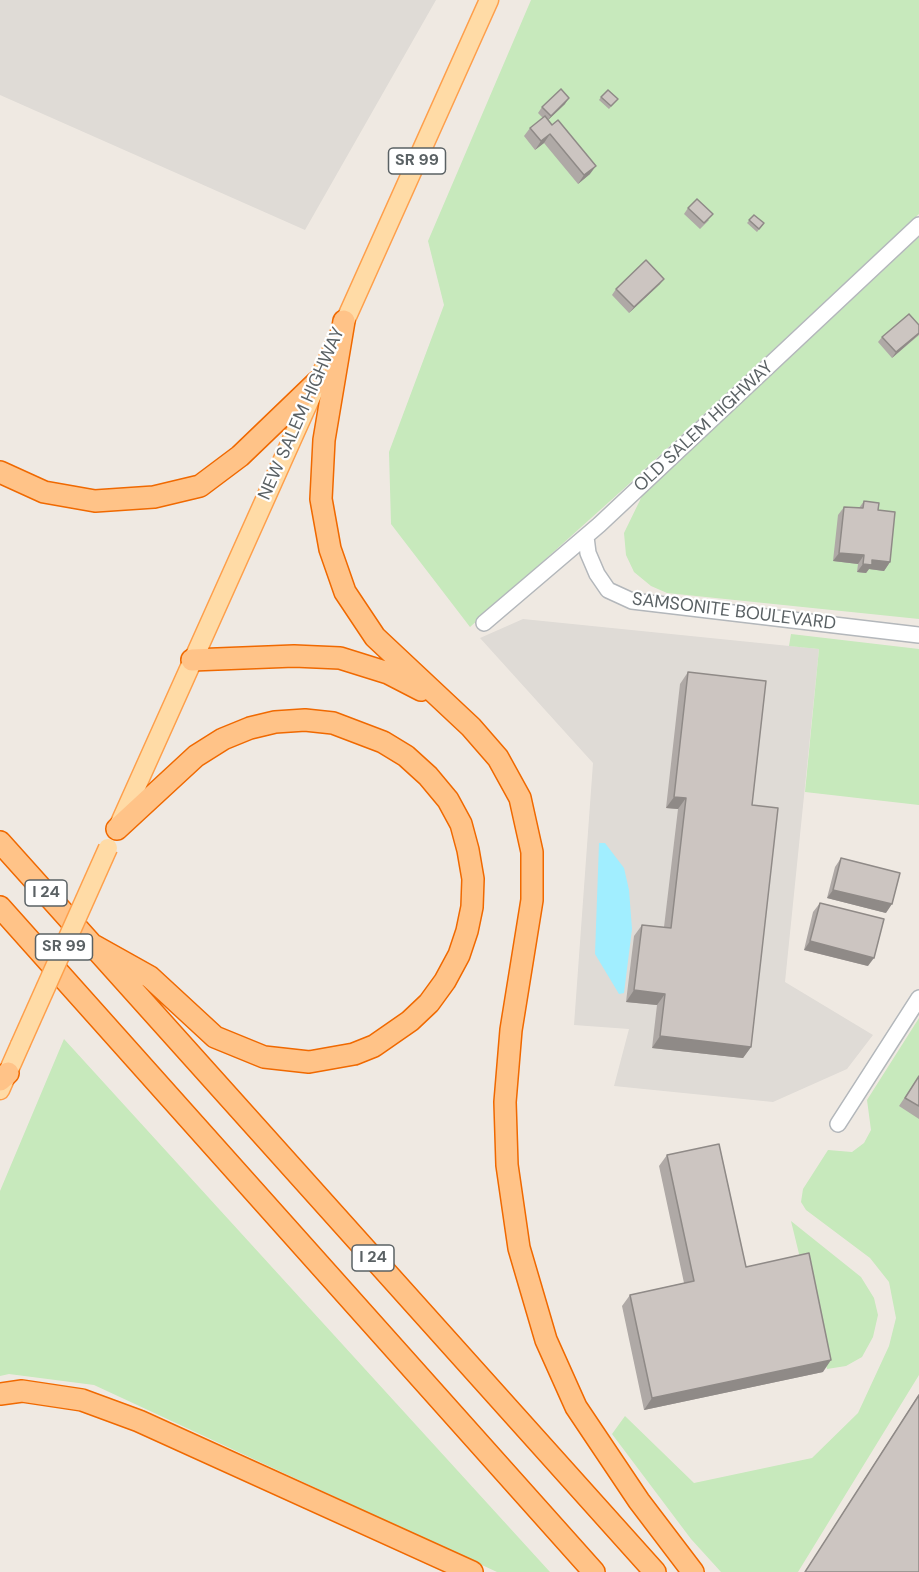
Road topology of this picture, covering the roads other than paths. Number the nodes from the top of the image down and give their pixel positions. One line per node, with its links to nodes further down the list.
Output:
1 (489, 0): 3 (main road, NEW SALEM HIGHWAY / SR 99)
2 (919, 225): 6 (street, OLD SALEM HIGHWAY)
3 (344, 321): 4 (main road, NEW SALEM HIGHWAY / SR 99); 10 (highway)
4 (316, 382): 5 (highway); 9 (main road, NEW SALEM HIGHWAY / SR 99)
5 (0, 472)
6 (586, 537): 7 (street, OLD SALEM HIGHWAY); 8 (street, SAMSONITE BOULEVARD)
7 (484, 623)
8 (919, 634)
9 (192, 660): 10 (highway); 11 (main road, NEW SALEM HIGHWAY / SR 99)
10 (440, 700): 24 (highway)
11 (117, 829): 15 (highway); 18 (main road, SR 99, bridge)
12 (0, 842): 15 (highway, I 24)
13 (0, 907): 16 (highway, I 24)
14 (0, 919): 16 (highway)
15 (91, 944): 23 (highway, I 24)
16 (34, 945): 22 (highway, I 24)
17 (919, 998): 19 (street)
18 (3, 1081)
19 (838, 1124)
20 (0, 1394): 21 (highway)
21 (471, 1572)
22 (594, 1572)
23 (656, 1572)
24 (693, 1572)

